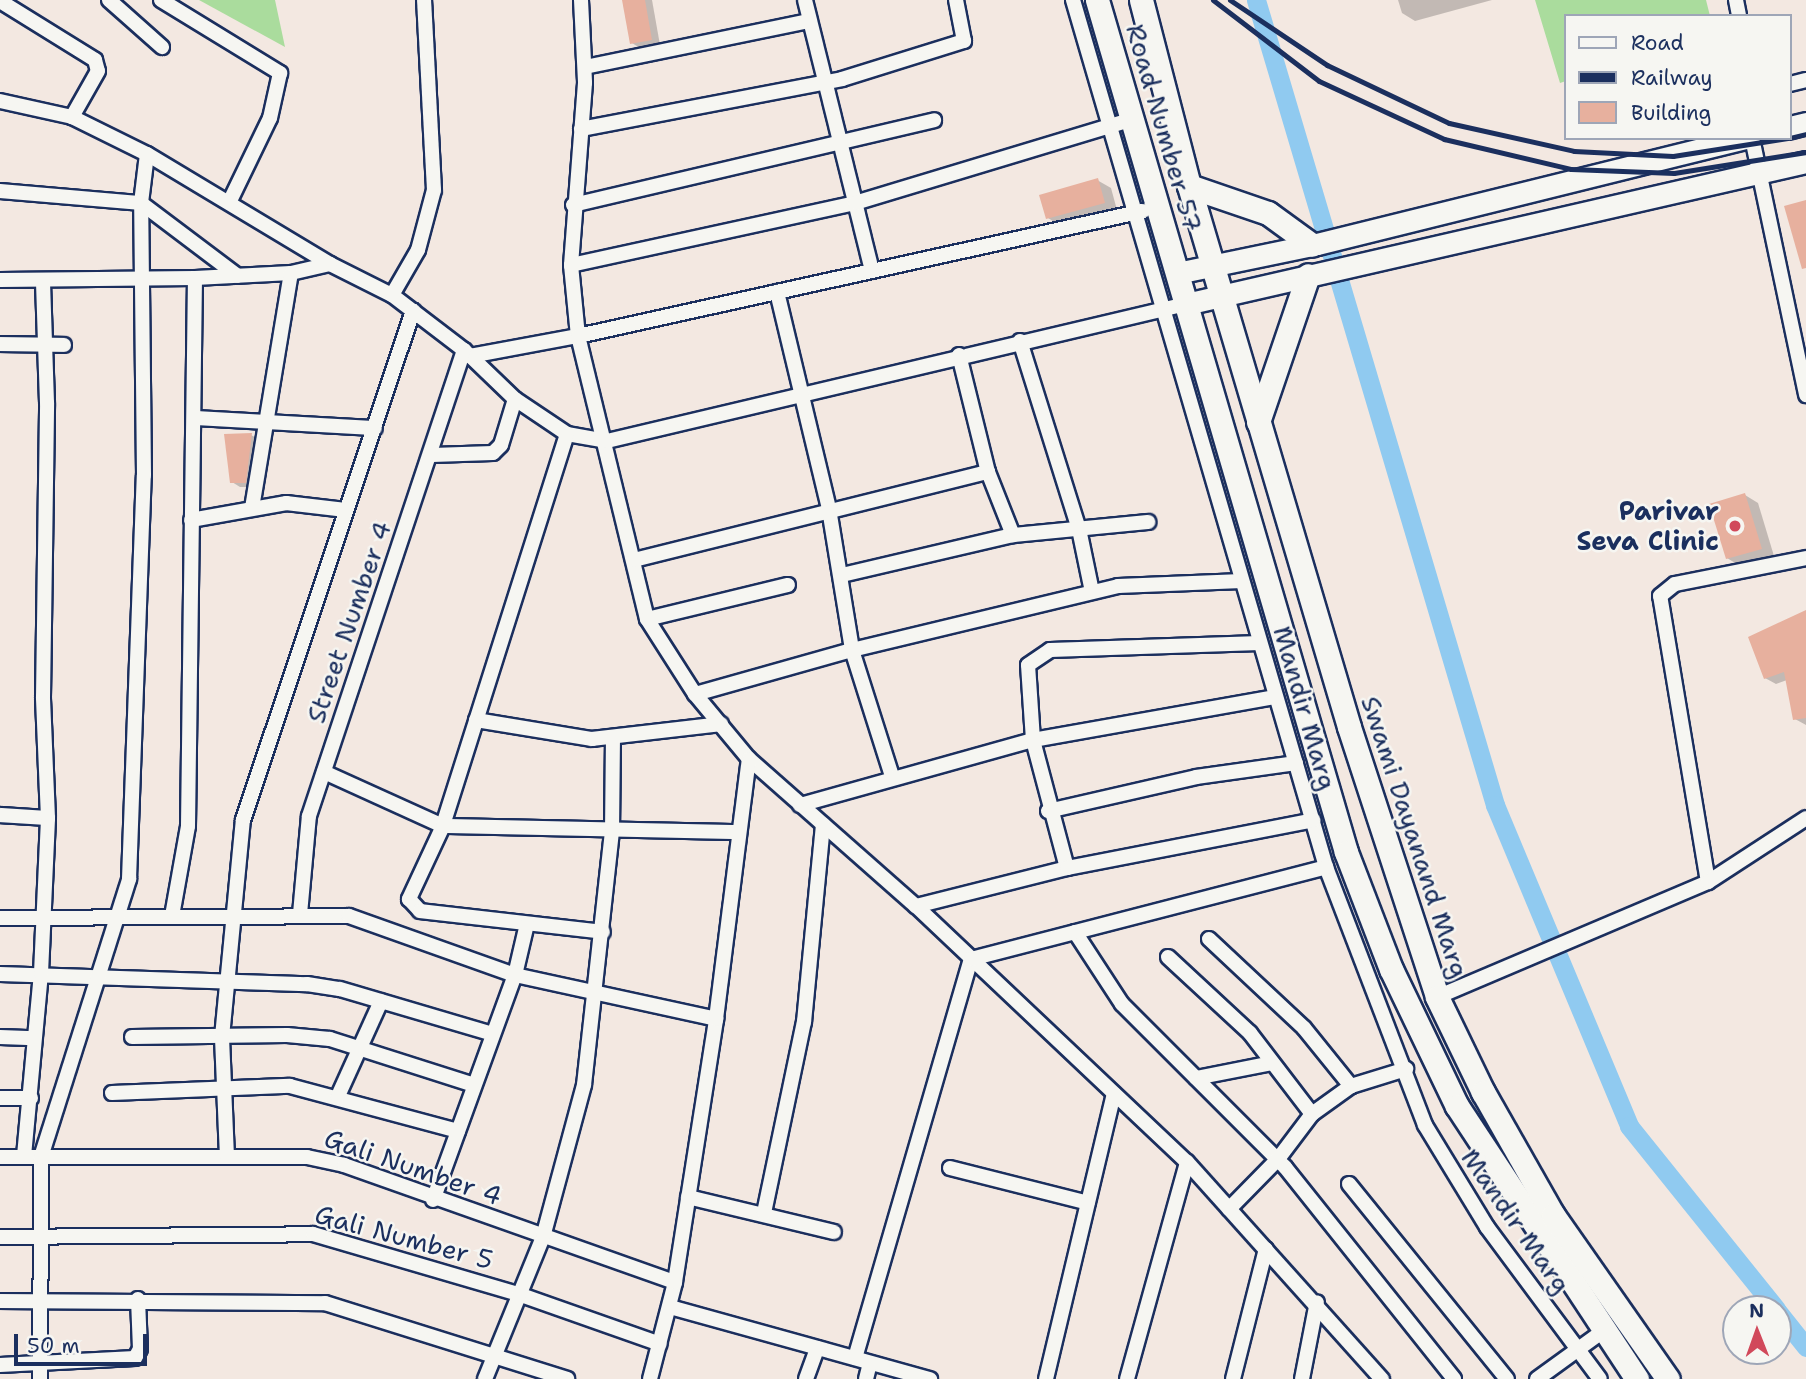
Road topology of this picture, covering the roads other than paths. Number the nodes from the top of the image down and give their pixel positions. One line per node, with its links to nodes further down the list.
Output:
1 (109, 0): 12 (street)
2 (161, 0): 29 (street)
3 (424, 0): 48 (street)
4 (581, 0): 13 (street)
5 (805, 0): 11 (street)
6 (956, 0): 14 (street)
7 (1073, 0): 18 (street, Mandir Marg)
8 (1097, 0): 18 (main road, Road Number 57)
9 (1141, 0): 26 (main road, Road Number 57)
10 (0, 1): 16 (street)
11 (809, 21): 13 (street); 14 (street)
12 (162, 47)
13 (584, 67): 19 (street)
14 (824, 83): 19 (street); 22 (street)
15 (0, 101): 16 (street)
16 (72, 117): 23 (street)
17 (934, 120): 22 (street)
18 (1120, 123): 30 (street); 32 (main road, Road Number 57); 33 (street, Mandir Marg)
19 (581, 128): 31 (street)
20 (1736, 140): 34 (main road)
21 (1752, 140): 25 (street)
22 (840, 143): 30 (street); 31 (street)
23 (147, 153): 28 (street); 29 (street)
24 (1806, 162): 25 (main road)
25 (1756, 173): 41 (main road); 61 (street)
26 (1189, 186): 34 (main road); 37 (main road, Road Number 57)
27 (0, 191): 28 (street)
28 (141, 203): 42 (street); 43 (street)
29 (229, 203): 35 (street)
30 (855, 204): 36 (street); 38 (street)
31 (573, 205): 36 (street)
32 (1158, 208): 33 (street); 40 (main road, Road Number 57)
33 (1135, 213): 38 (street); 51 (street, Mandir Marg)
34 (1314, 244): 37 (main road)
35 (330, 264): 39 (street); 48 (street)
36 (571, 265): 53 (street)
37 (1212, 265): 40 (main road); 49 (main road, Swami Dayanand Marg)
38 (872, 271): 47 (street)
39 (291, 273): 42 (street); 64 (street)
40 (1177, 273): 50 (main road)
41 (1308, 275): 49 (main road); 65 (main road)
42 (238, 276): 44 (street)
43 (139, 277): 44 (street); 46 (street); 114 (street)
44 (195, 278): 63 (street)
45 (0, 280): 46 (street)
46 (43, 280): 56 (street)
47 (777, 292): 53 (street); 60 (street)
48 (392, 295): 52 (street)
49 (1221, 295): 50 (main road); 65 (main road, Swami Dayanand Marg)
50 (1186, 304): 51 (street); 176 (main road)
51 (1162, 309): 54 (street); 81 (street, Mandir Marg)
52 (413, 311): 58 (street); 66 (street)
53 (578, 337): 58 (street); 68 (street)
54 (1020, 341): 59 (street); 76 (street)
55 (0, 344): 56 (street)
56 (47, 345): 57 (street); 100 (street)
57 (64, 345)
58 (467, 353): 62 (street); 69 (street, Street Number 4)
59 (959, 355): 60 (street); 70 (street)
60 (802, 393): 68 (street); 72 (street)
61 (1806, 395)
62 (514, 399): 67 (street); 69 (street)
63 (194, 418): 64 (street); 74 (street)
64 (267, 422): 66 (street); 71 (street)
65 (1258, 422): 129 (main road, Swami Dayanand Marg)
66 (375, 428): 73 (street)
67 (567, 434): 68 (street); 89 (street)
68 (607, 441): 79 (street)
69 (432, 455): 95 (street, Street Number 4)
70 (988, 472): 72 (street); 77 (street)
71 (252, 508): 73 (street); 74 (street)
72 (829, 509): 79 (street); 80 (street)
73 (346, 510): 112 (street)
74 (191, 520): 113 (street)
75 (1148, 522): 76 (street)
76 (1079, 528): 77 (street); 83 (street)
77 (1013, 535): 80 (street)
78 (1806, 558): 109 (street)
79 (634, 560): 84 (street)
80 (842, 575): 86 (street)
81 (1242, 581): 83 (street); 85 (street, Mandir Marg)
82 (788, 585): 84 (street)
83 (1092, 592): 86 (street)
84 (647, 619): 87 (street)
85 (1260, 643): 88 (street, Mandir Marg); 92 (street)
86 (852, 650): 87 (street); 96 (street)
87 (695, 694): 90 (street)
88 (1274, 697): 92 (street); 94 (street, Mandir Marg)
89 (476, 720): 91 (street); 103 (street)
90 (721, 724): 91 (street); 93 (street)
91 (613, 738): 105 (street)
92 (1033, 740): 96 (street); 98 (street)
93 (749, 759): 97 (street); 106 (street)
94 (1296, 763): 98 (street); 102 (street, Mandir Marg)
95 (324, 772): 103 (street); 111 (street, Street Number 4)
96 (892, 776): 97 (street)
97 (800, 804): 104 (street)
98 (1048, 811): 108 (street)
99 (0, 815): 100 (street)
100 (48, 818): 116 (street)
101 (1806, 818): 109 (street)
102 (1312, 820): 107 (street, Mandir Marg); 108 (street)
103 (443, 825): 105 (street); 117 (street)
104 (823, 825): 110 (street); 163 (street)
105 (612, 832): 106 (street); 118 (street)
106 (737, 832): 131 (street)
107 (1326, 867): 119 (street); 139 (street, Mandir Marg)
108 (1067, 868): 110 (street)
109 (1708, 882): 129 (street)
110 (916, 906): 122 (street)
111 (300, 914): 112 (street); 126 (street)
112 (232, 915): 113 (street); 127 (street)
113 (172, 916): 114 (street)
114 (119, 917): 116 (street); 125 (street)
115 (0, 918): 116 (street)
116 (42, 918): 123 (street)
117 (527, 923): 118 (street); 126 (street)
118 (603, 932): 128 (street)
119 (1075, 932): 122 (street); 140 (street)
120 (1209, 939): 142 (street)
121 (1168, 957): 138 (street)
122 (971, 959): 145 (street); 181 (street)
123 (41, 973): 124 (street); 125 (street); 136 (street)
124 (0, 974)
125 (97, 974): 127 (street); 153 (street)
126 (515, 975): 128 (street); 132 (street)
127 (228, 978): 130 (street); 135 (street)
128 (598, 993): 131 (street); 167 (street)
129 (1437, 997): 201 (main road, Swami Dayanand Marg)
130 (381, 1001): 132 (street); 137 (street)
131 (716, 1019): 159 (street)
132 (493, 1034): 141 (street)
133 (0, 1037): 136 (street)
134 (132, 1037): 135 (street)
135 (222, 1037): 137 (street); 143 (street)
136 (34, 1038): 148 (street)
137 (359, 1048): 141 (street); 146 (street)
138 (1272, 1063): 140 (street); 149 (street)
139 (1406, 1069): 142 (street); 179 (street, Mandir Marg)
140 (1196, 1078): 155 (street)
141 (474, 1084): 150 (street)
142 (1351, 1086): 149 (street)
143 (224, 1090): 144 (street); 146 (street); 154 (street)
144 (112, 1093)
145 (1114, 1094): 156 (street); 161 (street)
146 (338, 1096): 150 (street)
147 (0, 1098): 148 (street)
148 (31, 1098): 151 (street)
149 (1312, 1114): 155 (street)
150 (458, 1130): 160 (street)
151 (24, 1156): 152 (street, Gali Number 4); 153 (street, Gali Number 4)
152 (0, 1157)
153 (41, 1157): 154 (street, Gali Number 4); 166 (street)
154 (227, 1157): 160 (street, Gali Number 4)
155 (1278, 1159): 162 (street); 196 (street)
156 (1187, 1162): 162 (street); 192 (street)
157 (950, 1168): 161 (street)
158 (1349, 1184): 197 (street)
159 (688, 1198): 163 (street); 169 (street)
160 (433, 1199): 167 (street, Gali Number 4)
161 (1088, 1203): 191 (street)
162 (1229, 1209): 168 (street)
163 (764, 1213): 164 (street)
164 (834, 1232)
165 (0, 1237): 166 (street, Gali Number 5)
166 (42, 1237): 170 (street, Gali Number 5); 173 (street)
167 (543, 1237): 169 (street, Gali Number 4); 170 (street)
168 (1266, 1249): 174 (street); 193 (street)
169 (675, 1282): 175 (street)
170 (521, 1294): 177 (street, Gali Number 5); 180 (street)
171 (138, 1298): 173 (street); 180 (street); 184 (street)
172 (0, 1300): 173 (street)
173 (43, 1300): 184 (street)
174 (1317, 1302): 194 (street); 195 (street)
175 (670, 1307): 177 (street); 178 (street)
176 (1603, 1331): 179 (street); 200 (main road)
177 (660, 1344): 187 (street)
178 (817, 1348): 181 (street); 188 (street)
179 (1579, 1350): 198 (street); 199 (street, Mandir Marg)
180 (494, 1357): 185 (street); 186 (street)
181 (855, 1358): 182 (street)
182 (870, 1363): 189 (street); 190 (street)
183 (0, 1365): 184 (street)
184 (41, 1372)
185 (485, 1379)
186 (567, 1379)
187 (650, 1379)
188 (806, 1379)
189 (866, 1379)
190 (930, 1379)
191 (1046, 1379)
192 (1127, 1379)
193 (1233, 1379)
194 (1302, 1379)
195 (1381, 1379)
196 (1454, 1379)
197 (1507, 1379)
198 (1536, 1379)
199 (1600, 1379)
200 (1637, 1379)
201 (1668, 1379)

